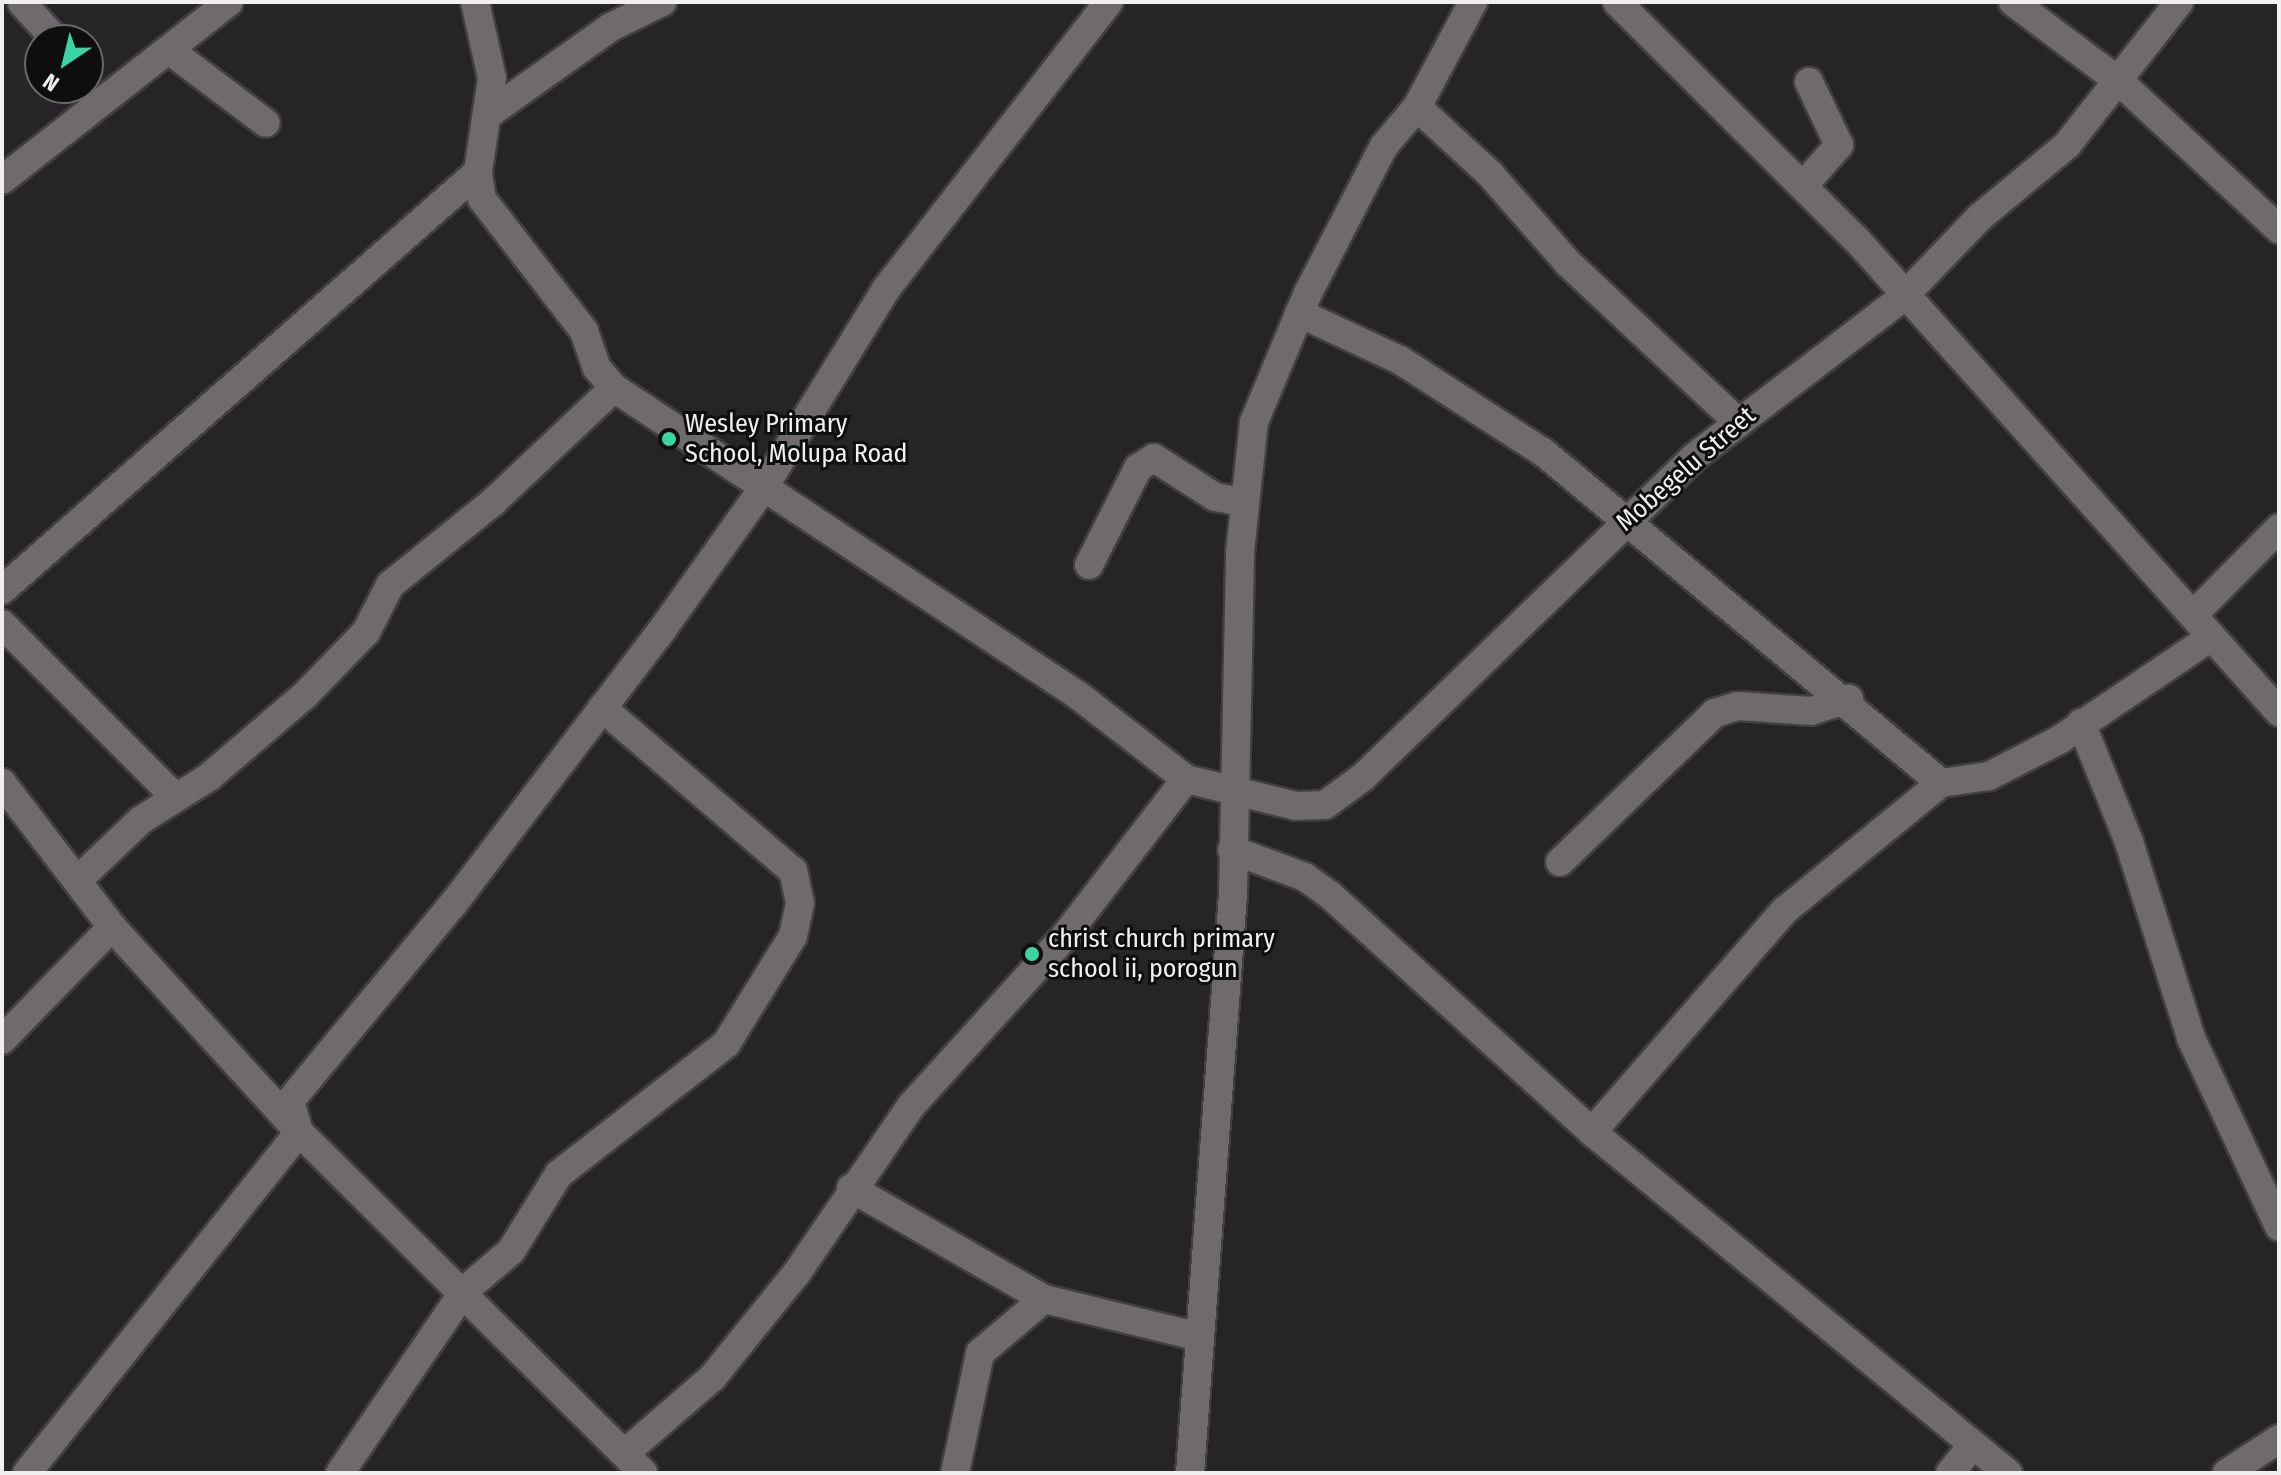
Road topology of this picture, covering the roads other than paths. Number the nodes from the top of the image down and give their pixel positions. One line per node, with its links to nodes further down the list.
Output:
1 (229, 2): 11 (street)
2 (475, 2): 17 (street)
3 (662, 2): 17 (street)
4 (1109, 2): 27 (street)
5 (1473, 2): 16 (street)
6 (1617, 2): 21 (street)
7 (2013, 2): 13 (street)
8 (2179, 2): 13 (street, Mobegelu Street)
9 (22, 3): 10 (street)
10 (41, 24)
11 (173, 53): 14 (street); 18 (street)
12 (1809, 82): 21 (street)
13 (2120, 82): 22 (street); 23 (street, Mobegelu Street)
14 (104, 91)
15 (86, 104): 20 (street)
16 (1417, 107): 24 (street); 26 (street)
17 (490, 113): 19 (street)
18 (266, 123)
19 (478, 172): 25 (street); 32 (street)
20 (2, 180)
21 (1803, 186): 23 (street)
22 (2279, 229)
23 (1903, 297): 26 (street, Mobegelu Street); 33 (street)
24 (1299, 313): 28 (street); 29 (street)
25 (614, 388): 27 (street, Mobegelu Street); 43 (street)
26 (1736, 420): 29 (street, Mobegelu Street)
27 (762, 490): 37 (street); 40 (street, Mobegelu Street)
28 (1242, 502): 31 (street); 44 (street)
29 (1622, 523): 36 (street); 44 (street, Mobegelu Street)
30 (2279, 528): 33 (street)
31 (1089, 565)
32 (2, 590)
33 (2194, 614): 35 (street)
34 (2, 624): 43 (street)
35 (2211, 637): 38 (street); 39 (street)
36 (1849, 699): 42 (street); 46 (street)
37 (602, 708): 50 (street); 54 (street)
38 (2279, 712)
39 (2081, 723): 42 (street); 53 (street)
40 (1186, 779): 44 (street, Mobegelu Street); 52 (street)
41 (2, 783): 47 (street)
42 (1941, 783): 51 (street)
43 (173, 795): 47 (street)
44 (1232, 796): 45 (street)
45 (1232, 850): 51 (street); 56 (street)
46 (1560, 862)
47 (80, 878): 48 (street)
48 (112, 927): 49 (street); 50 (street)
49 (2, 1040)
50 (299, 1132): 54 (street); 60 (street)
51 (1592, 1132): 58 (street)
52 (851, 1188): 55 (street); 59 (street)
53 (2279, 1227)
54 (464, 1291): 59 (street); 61 (street)
55 (1044, 1299): 56 (street); 62 (street)
56 (1196, 1336): 63 (street)
57 (2279, 1439): 66 (street)
58 (1973, 1445): 64 (street); 65 (street)
59 (634, 1463)
60 (27, 1473)
61 (340, 1473)
62 (955, 1473)
63 (1190, 1473)
64 (1950, 1473)
65 (2008, 1473)
66 (2227, 1473)

